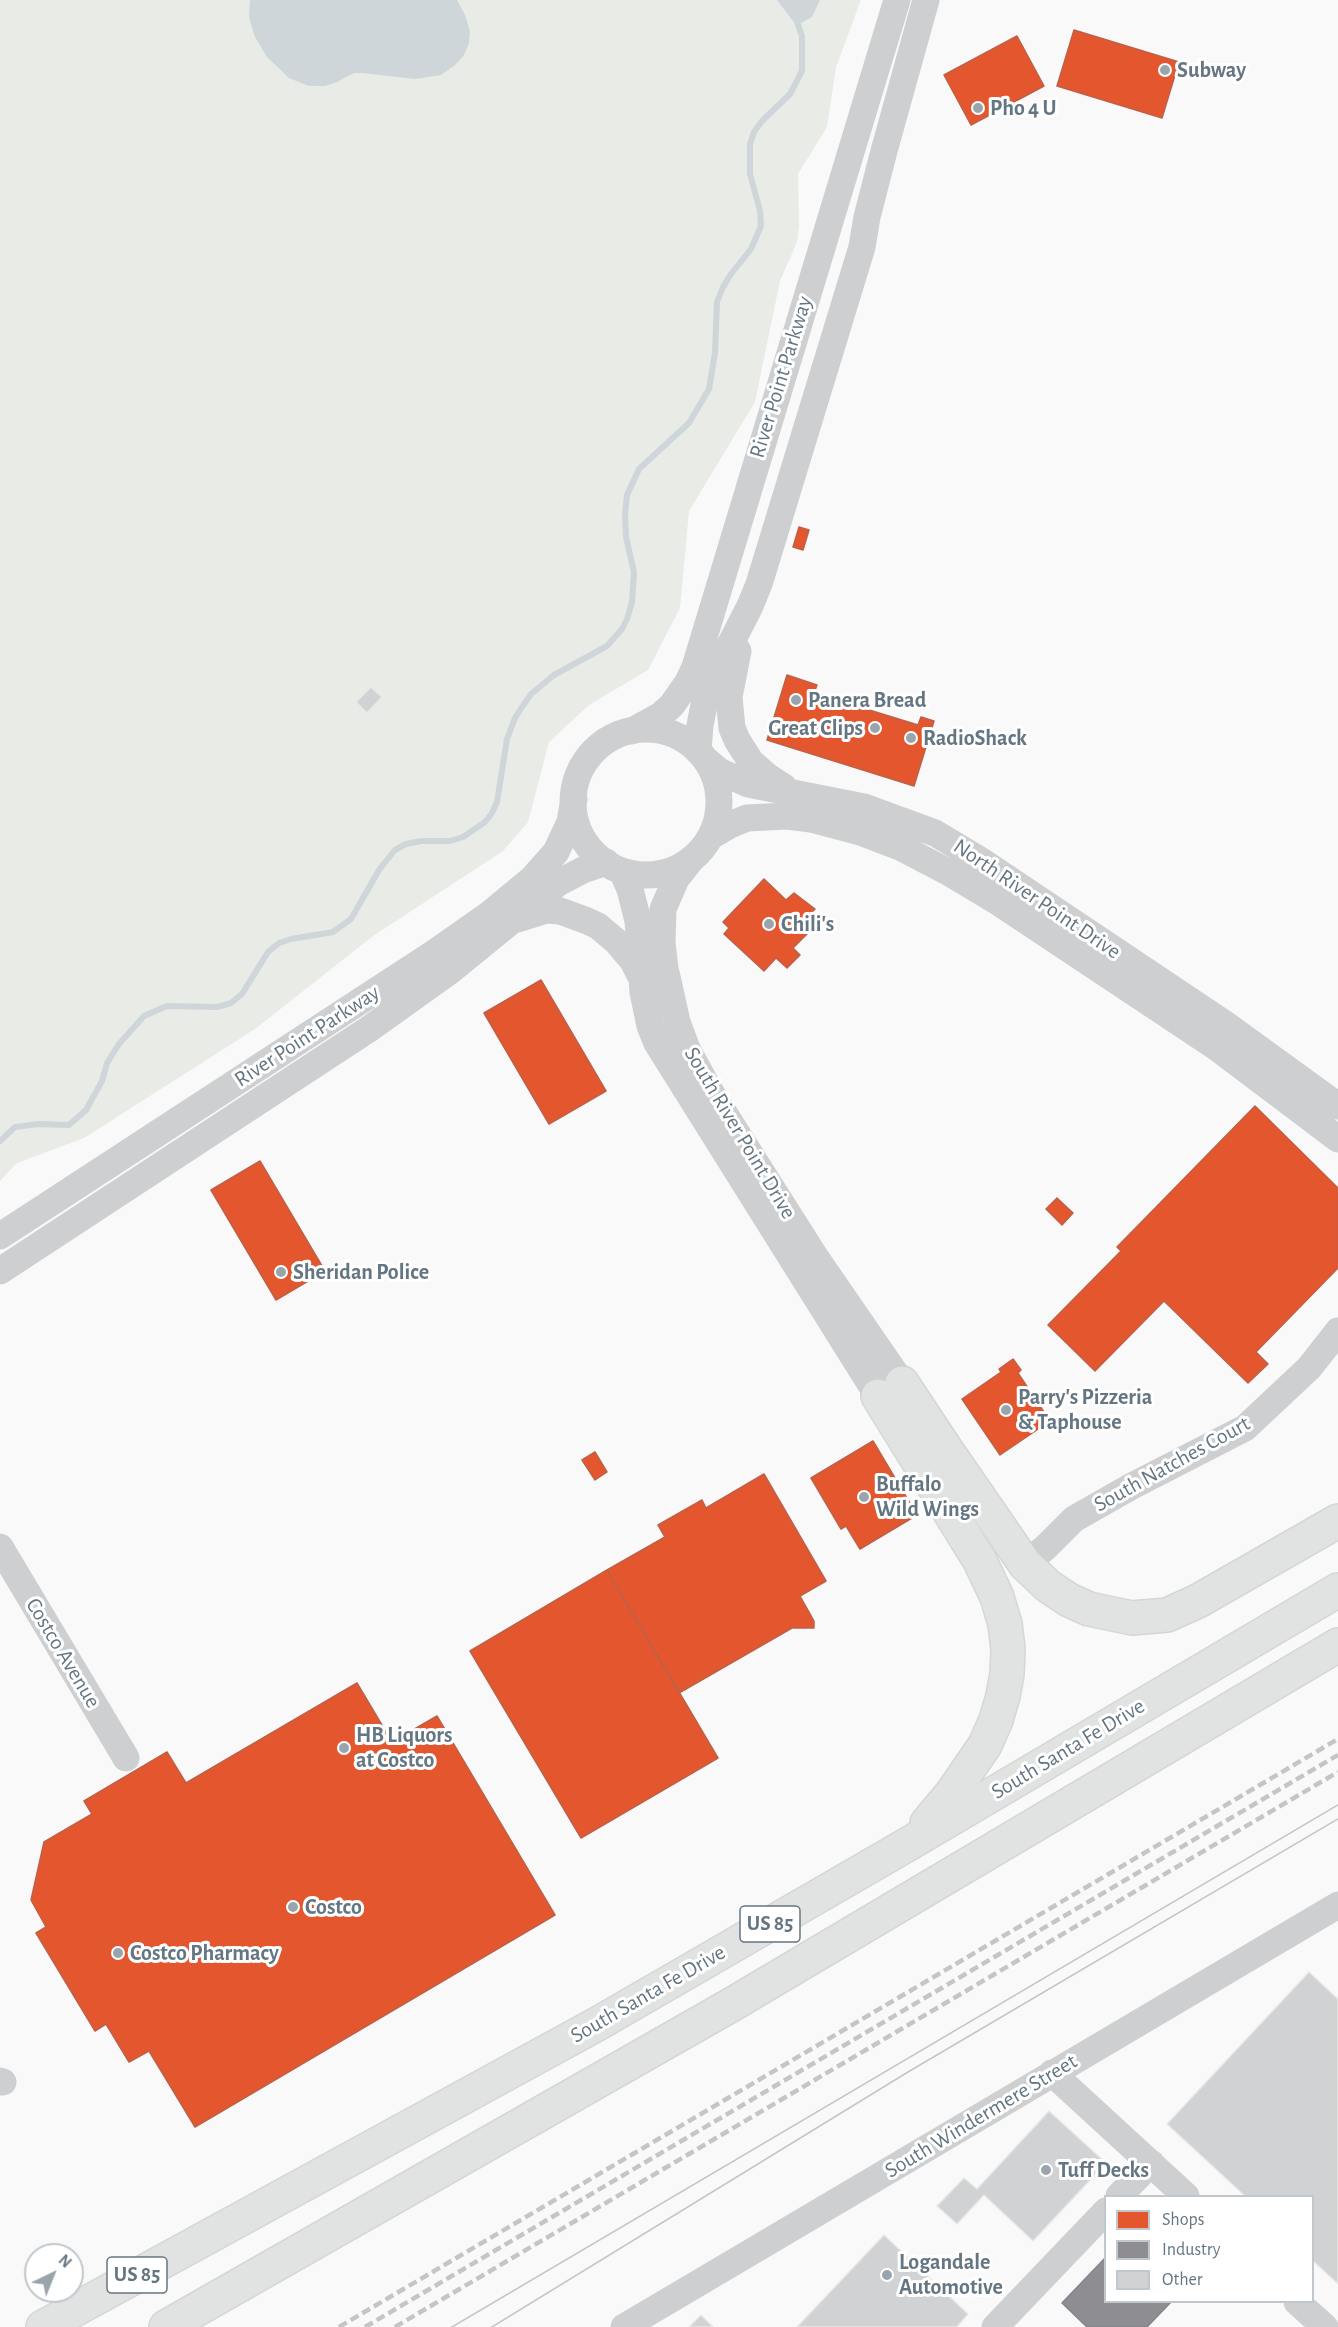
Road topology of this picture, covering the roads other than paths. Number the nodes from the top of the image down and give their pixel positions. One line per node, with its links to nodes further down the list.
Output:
1 (897, 0): 4 (street, River Point Parkway)
2 (926, 0): 3 (street, River Point Parkway)
3 (750, 606): 5 (street, River Point Parkway); 6 (street)
4 (633, 731): 5 (street); 7 (street)
5 (702, 755): 6 (street, North River Point Drive); 8 (street)
6 (801, 793): 13 (street, North River Point Drive)
7 (574, 799): 10 (street); 15 (street, River Point Parkway)
8 (711, 836): 9 (street); 14 (street, North River Point Drive)
9 (690, 861): 10 (street); 18 (street, South River Point Drive)
10 (614, 867): 11 (street, River Point Parkway); 12 (street, South River Point Drive)
11 (510, 921): 12 (street); 16 (street, River Point Parkway)
12 (641, 979): 18 (street, South River Point Drive)
13 (1338, 1106)
14 (1338, 1139)
15 (0, 1236)
16 (0, 1272)
17 (1338, 1331): 21 (street, South Natches Court)
18 (890, 1390): 21 (highway); 25 (highway)
19 (1338, 1521): 21 (highway)
20 (0, 1547): 24 (street, Costco Avenue)
21 (1025, 1564)
22 (1338, 1590): 25 (highway, South Santa Fe Drive / US 85)
23 (1338, 1645): 32 (highway, US 85)
24 (126, 1758)
25 (910, 1843): 34 (highway, South Santa Fe Drive / US 85)
26 (1338, 1905): 27 (street, South Windermere Street)
27 (1052, 2073): 28 (street); 37 (street, South Windermere Street)
28 (1150, 2163): 29 (street); 30 (street)
29 (1120, 2195)
30 (1185, 2195)
31 (1104, 2213): 38 (street)
32 (269, 2268): 35 (highway, US 85); 36 (highway)
33 (1299, 2303): 39 (street)
34 (42, 2327)
35 (166, 2327)
36 (181, 2327)
37 (624, 2327)
38 (995, 2327)
39 (1324, 2327)

